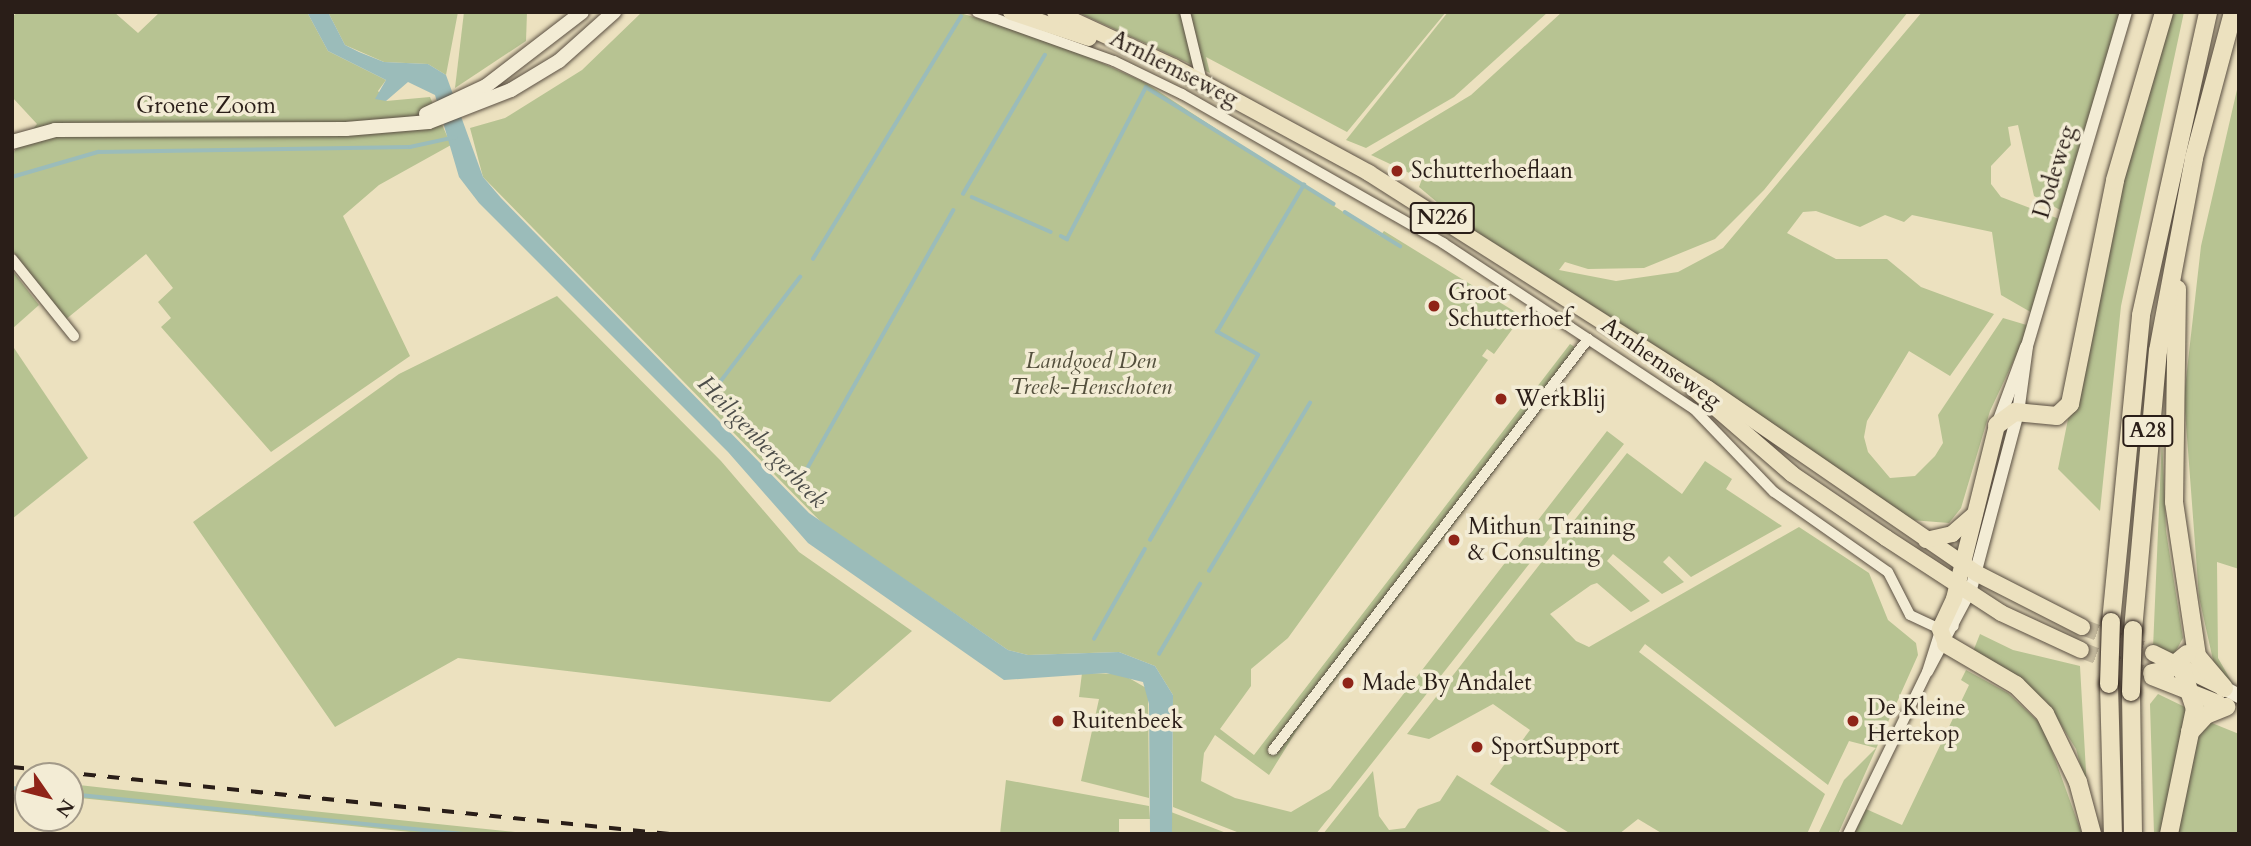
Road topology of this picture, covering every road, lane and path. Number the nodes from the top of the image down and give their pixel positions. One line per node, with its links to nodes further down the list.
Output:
1 (582, 12): 13 (main road, Groene Zoom)
2 (614, 12): 13 (main road, Groene Zoom)
3 (977, 12): 18 (street, Arnhemseweg)
4 (1011, 12): 11 (main road, Arnhemseweg / N226)
5 (1055, 12): 11 (main road, Arnhemseweg / N226)
6 (1185, 12): 12 (street, Arnhemseweg)
7 (2126, 12): 19 (street, Dodeweg)
8 (2164, 12): 21 (highway)
9 (2208, 12): 41 (highway, A28, bridge)
10 (2232, 12): 15 (highway, A28)
11 (1161, 61): 12 (main road, Arnhemseweg / N226)
12 (1202, 82): 20 (main road, Arnhemseweg / N226)
13 (488, 93): 14 (main road, Groene Zoom)
14 (12, 142)
15 (2178, 233): 29 (highway, A28); 42 (highway, A28, bridge)
16 (12, 258): 17 (street)
17 (75, 336)
18 (1588, 339): 28 (street, Arnhemseweg); 38 (street)
19 (2028, 345): 21 (street, Dodeweg); 22 (street, Dodeweg)
20 (1672, 369): 24 (main road, Arnhemseweg / N226); 26 (main road, Arnhemseweg / N226)
21 (2018, 412): 22 (highway); 25 (street, Dodeweg)
22 (1997, 425): 23 (main road, Dodeweg)
23 (1975, 513): 24 (main road); 25 (main road, Dodeweg)
24 (1920, 536): 25 (main road, N226)
25 (1969, 569): 26 (main road); 27 (main road, N226)
26 (1964, 590): 28 (main road); 30 (main road, N226)
27 (2082, 627)
28 (1947, 633): 33 (street); 33 (street); 40 (highway)
29 (2195, 645): 32 (highway); 36 (highway, A28)
30 (2081, 650)
31 (2153, 653): 32 (main road)
32 (2180, 663): 34 (highway); 35 (highway); 36 (main road)
33 (1927, 673): 39 (street)
34 (2152, 675): 35 (main road)
35 (2195, 694): 36 (main road); 37 (highway)
36 (2229, 701): 37 (highway)
37 (2190, 732): 43 (highway)
38 (1273, 750)
39 (1848, 834)
40 (2092, 834)
41 (2113, 834)
42 (2133, 834)
43 (2169, 834)

